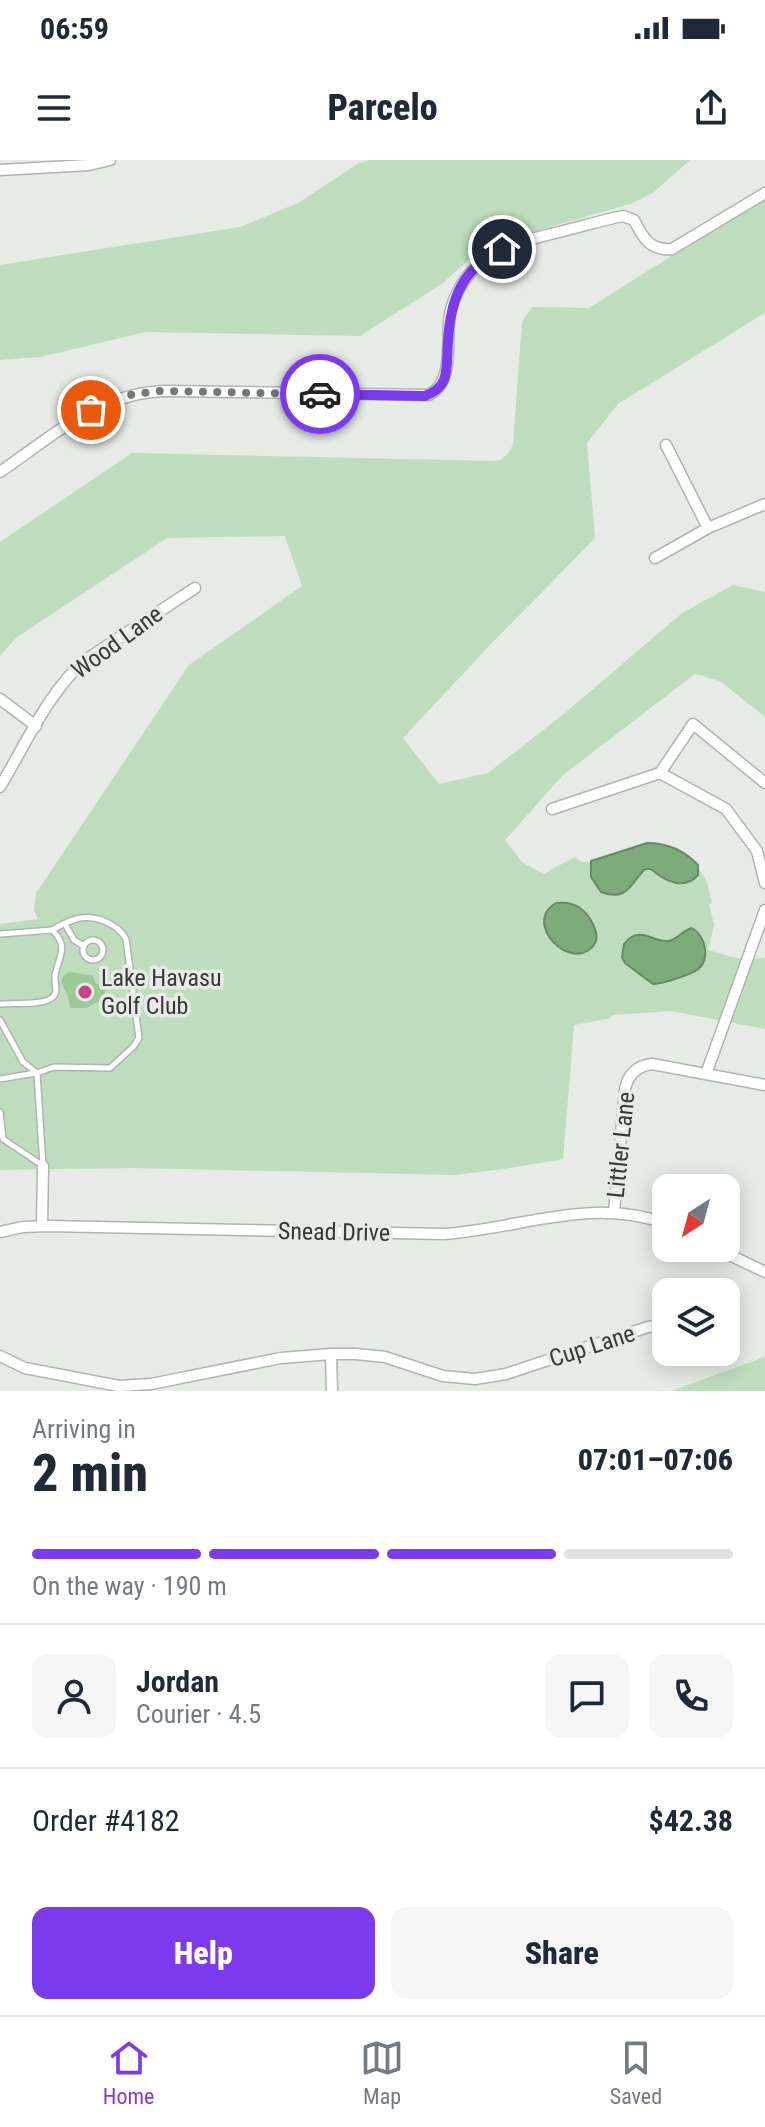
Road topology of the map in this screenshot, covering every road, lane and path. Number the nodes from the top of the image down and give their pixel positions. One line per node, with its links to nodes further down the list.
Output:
1 (110, 160): 2 (street)
2 (0, 170)
3 (765, 193): 5 (street)
4 (666, 445): 7 (street)
5 (0, 472)
6 (765, 504): 7 (street)
7 (708, 528): 8 (street)
8 (655, 558)
9 (195, 588): 11 (street, Wood Lane)
10 (0, 699): 11 (street)
11 (36, 726): 14 (street, Wood Lane)
12 (660, 773): 13 (street); 15 (street); 16 (street)
13 (765, 783)
14 (0, 787)
15 (552, 809)
16 (765, 883)
17 (765, 910): 25 (street)
18 (65, 924): 19 (lane); 21 (lane); 24 (lane)
19 (52, 930): 20 (lane); 22 (lane)
20 (0, 934)
21 (84, 946): 21 (lane)
22 (0, 1004)
23 (0, 1020): 24 (lane)
24 (37, 1073): 26 (lane); 29 (lane)
25 (706, 1074): 27 (street, Littler Lane); 30 (street, Littler Lane)
26 (0, 1079)
27 (765, 1085)
28 (0, 1112): 29 (lane)
29 (43, 1166): 32 (street)
30 (614, 1212): 31 (street, Snead Drive); 32 (street, Snead Drive)
31 (652, 1219)
32 (42, 1226): 33 (street, Snead Drive)
33 (0, 1232)
34 (740, 1260): 35 (street)
35 (765, 1272)
36 (652, 1327): 37 (street, Cup Lane)
37 (331, 1354): 38 (street, Cup Lane); 39 (street)
38 (0, 1356)
39 (332, 1391)

